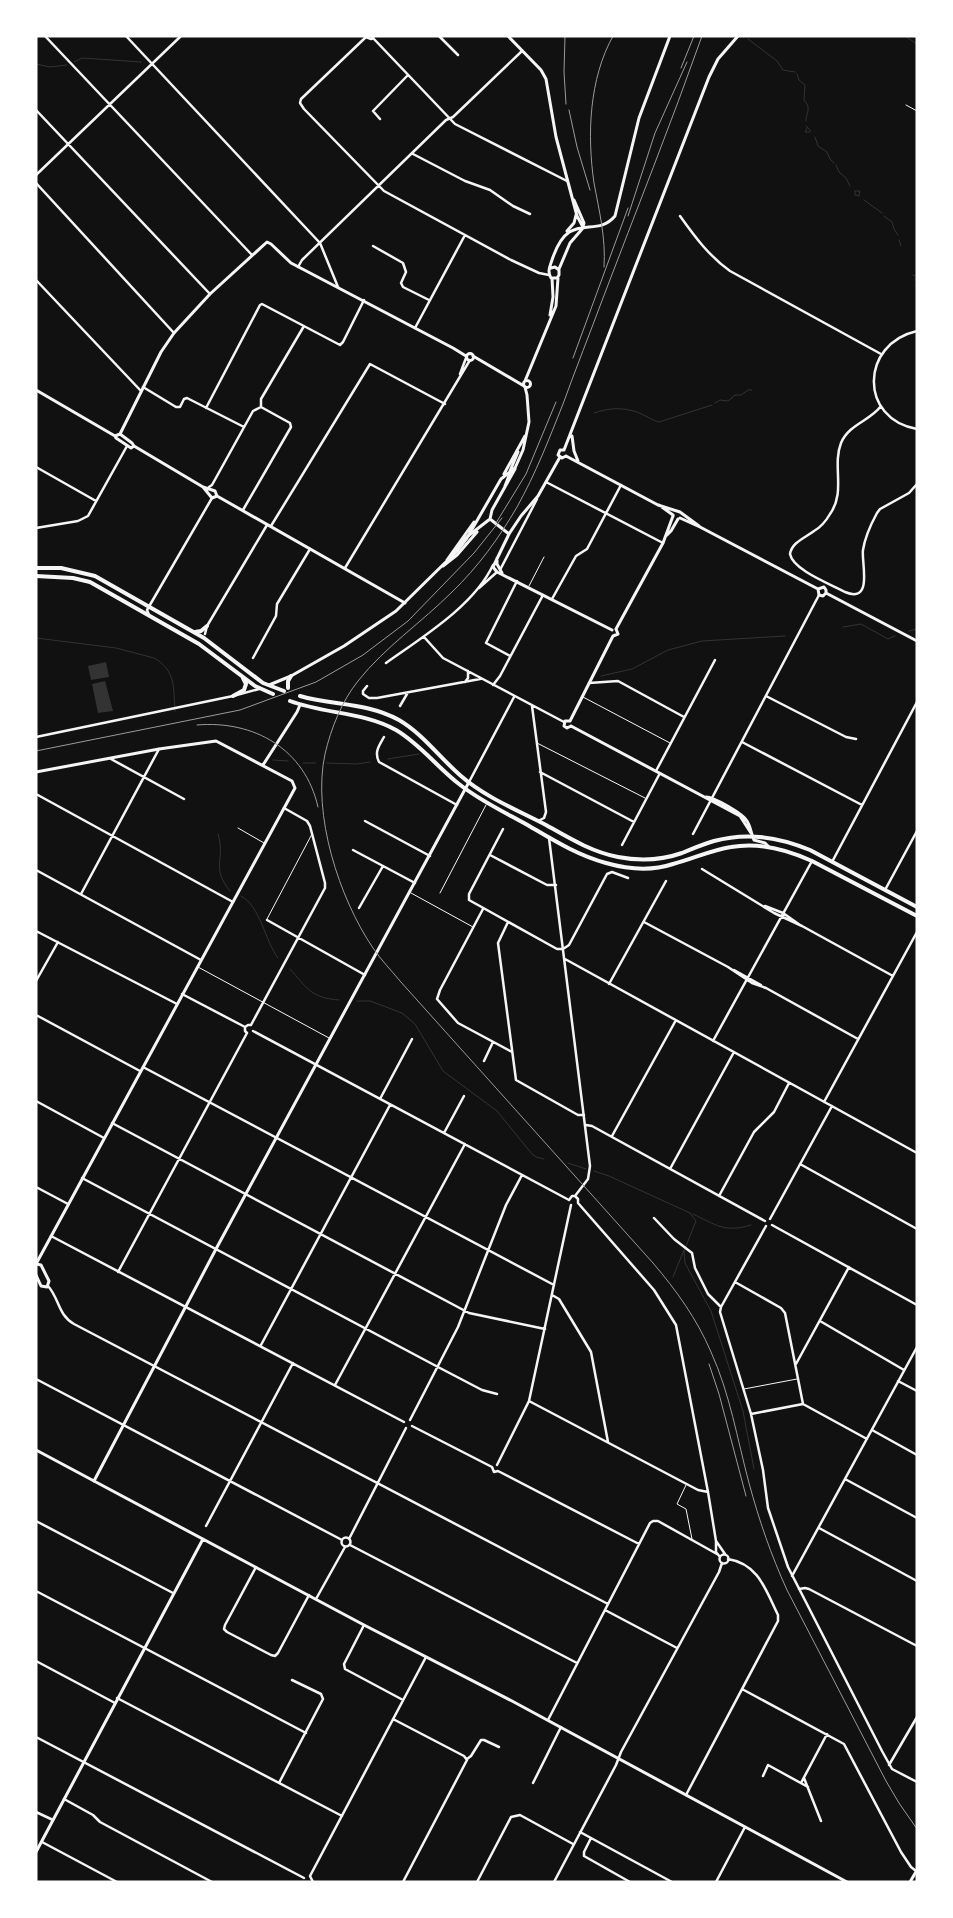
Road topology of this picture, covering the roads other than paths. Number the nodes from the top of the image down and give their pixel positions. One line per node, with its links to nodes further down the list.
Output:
1 (45, 36): 14 (street)
2 (126, 36): 12 (street)
3 (181, 36): 12 (street)
4 (439, 36): 11 (street)
5 (508, 36): 10 (main road)
6 (670, 36): 30 (main road)
7 (738, 36): 69 (main road)
8 (366, 37): 9 (street); 25 (street)
9 (374, 37): 13 (street)
10 (522, 51): 18 (street); 23 (main road)
11 (458, 55)
12 (152, 64): 14 (street); 33 (street)
13 (408, 75): 18 (street); 19 (street)
14 (110, 105): 20 (street); 35 (street)
15 (906, 105): 17 (lane)
16 (36, 110): 20 (street)
17 (917, 111)
18 (450, 119): 21 (street); 23 (street)
19 (380, 120)
20 (68, 144): 22 (street); 44 (street)
21 (413, 154): 25 (street); 27 (street)
22 (36, 175)
23 (567, 181): 26 (main road)
24 (36, 184): 51 (street)
25 (378, 186): 31 (street); 33 (street)
26 (572, 195): 28 (main road); 30 (main road)
27 (530, 214)
28 (576, 215): 30 (main road); 32 (main road)
29 (680, 216): 52 (street)
30 (583, 228): 32 (main road); 38 (main road)
31 (465, 235): 39 (street); 46 (street)
32 (562, 238): 37 (main road)
33 (320, 243): 36 (street); 43 (street)
34 (373, 246): 46 (street)
35 (252, 255): 36 (main road); 44 (main road)
36 (298, 267): 43 (main road)
37 (551, 268): 38 (main road); 39 (main road)
38 (559, 270): 40 (main road)
39 (549, 275): 41 (main road)
40 (558, 277): 41 (main road); 47 (main road)
41 (552, 278): 47 (main road)
42 (36, 280): 62 (street)
43 (338, 287): 45 (main road)
44 (210, 294): 51 (main road)
45 (364, 300): 48 (street); 49 (main road)
46 (429, 300): 49 (street)
47 (548, 323): 55 (main road)
48 (304, 326): 66 (street); 67 (street)
49 (415, 328): 53 (main road)
50 (917, 332): 52 (street)
51 (174, 333): 59 (main road)
52 (881, 354): 65 (street)
53 (468, 358): 54 (main road); 54 (main road); 64 (street)
54 (485, 364): 56 (main road)
55 (531, 367): 57 (main road); 58 (main road)
56 (514, 380): 57 (main road); 60 (main road)
57 (525, 381): 58 (main road); 60 (main road)
58 (530, 383): 60 (main road); 63 (main road)
59 (143, 387): 62 (main road); 67 (street)
60 (524, 387): 63 (main road)
61 (36, 390): 73 (main road)
62 (141, 392): 72 (main road)
63 (528, 398): 71 (main road)
64 (445, 404): 106 (street); 122 (street)
65 (881, 406): 70 (street); 126 (street)
66 (261, 407): 68 (street); 98 (street)
67 (206, 408): 68 (street)
68 (244, 427): 89 (street)
69 (574, 428): 77 (main road); 80 (main road)
70 (917, 429)
71 (527, 433): 74 (main road); 82 (main road)
72 (120, 434): 73 (main road); 76 (main road)
73 (115, 436): 75 (main road)
74 (524, 439): 83 (main road); 84 (main road)
75 (127, 446): 76 (main road); 95 (street)
76 (134, 446): 88 (main road)
77 (564, 450): 78 (main road); 79 (main road)
78 (566, 456): 79 (main road); 80 (main road)
79 (560, 457): 85 (main road)
80 (580, 463): 87 (main road)
81 (36, 468): 95 (street)
82 (515, 468): 83 (main road); 91 (main road)
83 (510, 472): 84 (main road); 91 (main road)
84 (501, 479): 97 (main road)
85 (546, 482): 92 (main road); 102 (street)
86 (917, 484): 126 (street)
87 (621, 485): 96 (main road); 102 (street)
88 (203, 486): 89 (main road); 93 (main road)
89 (209, 487): 90 (main road)
90 (214, 490): 93 (main road); 94 (main road)
91 (502, 493): 105 (main road)
92 (540, 493): 100 (main road); 108 (street)
93 (211, 496): 94 (main road); 136 (street)
94 (217, 496): 98 (main road)
95 (96, 501): 110 (street)
96 (658, 505): 99 (main road); 103 (main road)
97 (484, 507): 113 (main road); 118 (main road)
98 (243, 510): 106 (main road)
99 (676, 511): 101 (main road); 103 (main road)
100 (524, 512): 108 (street); 111 (main road)
101 (681, 513): 104 (main road); 109 (main road)
102 (606, 514): 114 (street); 133 (street)
103 (673, 515): 104 (main road); 112 (main road)
104 (679, 519): 109 (main road); 112 (main road)
105 (491, 520): 107 (main road); 111 (main road)
106 (270, 525): 115 (main road); 138 (street)
107 (482, 526): 113 (main road); 120 (main road)
108 (523, 526): 123 (street)
109 (700, 527): 129 (main road)
110 (36, 528)
111 (508, 533): 116 (main road)
112 (666, 535): 114 (main road)
113 (468, 536): 118 (main road); 120 (main road)
114 (663, 543): 139 (main road)
115 (310, 549): 122 (main road); 147 (street)
116 (498, 553): 119 (main road); 123 (main road)
117 (544, 557): 127 (lane)
118 (446, 561): 120 (main road)
119 (493, 564): 123 (main road); 134 (street)
120 (442, 567): 135 (main road)
121 (36, 568): 136 (highway)
122 (346, 568): 135 (main road)
123 (501, 571): 125 (main road); 134 (street)
124 (36, 576): 137 (highway)
125 (517, 581): 127 (main road); 146 (street)
126 (826, 582): 128 (street)
127 (528, 587): 131 (main road)
128 (824, 587): 129 (main road); 130 (main road)
129 (818, 589): 132 (main road)
130 (826, 594): 132 (main road); 145 (main road)
131 (544, 595): 133 (main road); 146 (street)
132 (819, 595): 165 (street)
133 (552, 599): 140 (main road)
134 (466, 600): 144 (street)
135 (406, 603): 152 (main road)
136 (149, 606): 137 (street); 141 (highway)
137 (149, 615): 151 (highway)
138 (207, 626): 141 (highway); 142 (street)
139 (616, 629): 140 (main road); 143 (main road)
140 (612, 630): 143 (main road)
141 (193, 632): 153 (highway)
142 (205, 634)
143 (614, 636): 156 (main road)
144 (424, 637): 149 (street); 150 (street)
145 (917, 641)
146 (510, 656): 158 (street)
147 (253, 658)
148 (715, 660): 173 (street)
149 (386, 663)
150 (467, 670): 154 (street); 155 (street)
151 (241, 676): 160 (highway); 163 (highway)
152 (291, 676): 157 (main road); 157 (highway)
153 (258, 679): 157 (highway); 160 (highway)
154 (484, 680): 155 (street); 158 (street)
155 (464, 682): 162 (street)
156 (589, 683): 167 (main road); 173 (street)
157 (268, 685): 160 (highway)
158 (493, 685): 166 (street)
159 (367, 686): 162 (street)
160 (260, 689): 161 (highway); 163 (street)
161 (273, 694)
162 (407, 694): 171 (street)
163 (233, 696): 177 (street)
164 (300, 696): 190 (highway)
165 (766, 696): 179 (street); 181 (street)
166 (514, 697): 172 (street); 190 (street)
167 (582, 697): 174 (main road); 182 (lane)
168 (290, 701): 170 (highway)
169 (917, 702): 198 (street)
170 (300, 705): 185 (main road); 191 (highway)
171 (400, 706)
172 (532, 706): 175 (street); 180 (street)
173 (684, 717): 182 (street)
174 (570, 721): 175 (main road); 176 (main road)
175 (564, 722): 176 (main road)
176 (571, 726): 188 (main road)
177 (36, 737)
178 (384, 738): 197 (street)
179 (856, 739)
180 (536, 742): 187 (street); 194 (lane)
181 (742, 742): 195 (street); 198 (street)
182 (671, 743): 188 (street)
183 (159, 749): 184 (main road); 185 (main road); 189 (street)
184 (111, 759): 186 (main road); 189 (street)
185 (262, 766): 199 (main road)
186 (36, 772)
187 (540, 772): 200 (street); 202 (street)
188 (658, 772): 194 (street); 195 (main road)
189 (144, 777): 193 (street); 210 (street)
190 (469, 782): 191 (main road); 200 (highway)
191 (465, 789): 196 (highway); 197 (main road)
192 (36, 794): 210 (street)
193 (184, 799)
194 (646, 799): 202 (street)
195 (712, 800): 208 (street); 209 (main road)
196 (487, 803): 211 (highway); 229 (lane)
197 (457, 805): 217 (main road)
198 (862, 805): 219 (street)
199 (284, 808): 207 (street); 212 (main road)
200 (535, 820): 205 (highway)
201 (365, 821): 217 (street)
202 (634, 822): 213 (street)
203 (238, 828): 212 (lane)
204 (503, 829): 216 (street)
205 (553, 830): 209 (highway); 211 (highway)
206 (917, 831): 227 (street)
207 (312, 834): 239 (lane); 246 (street)
208 (693, 834)
209 (751, 835): 214 (main road); 219 (highway)
210 (112, 836): 230 (street); 231 (street)
211 (549, 837): 214 (highway); 226 (street)
212 (265, 843): 231 (main road)
213 (622, 845)
214 (769, 847): 218 (highway)
215 (353, 850): 220 (street)
216 (490, 855): 226 (street); 235 (street)
217 (430, 856): 225 (main road)
218 (812, 861): 236 (street); 237 (highway)
219 (832, 862): 227 (highway)
220 (383, 866): 225 (street); 234 (street)
221 (702, 869): 232 (street)
222 (36, 870): 230 (street)
223 (628, 878): 248 (street)
224 (666, 881): 241 (street)
225 (415, 883): 228 (main road)
226 (556, 885): 248 (street)
227 (885, 890): 233 (highway)
228 (410, 893): 243 (lane); 252 (main road)
229 (440, 893)
230 (81, 894): 250 (street)
231 (233, 902): 250 (main road)
232 (762, 904): 236 (street); 238 (street)
233 (917, 907)
234 (359, 908)
235 (483, 909): 240 (street); 243 (street)
236 (783, 913): 238 (street); 242 (street)
237 (917, 916)
238 (781, 917): 242 (street); 254 (street)
239 (267, 920): 246 (street)
240 (508, 922): 248 (street); 271 (street)
241 (644, 922): 254 (street); 256 (street)
242 (802, 926): 253 (street)
243 (474, 927): 270 (street)
244 (36, 931): 247 (street)
245 (917, 932): 253 (street)
246 (299, 938): 252 (street); 258 (street)
247 (58, 942): 255 (street); 259 (street)
248 (563, 949): 249 (street)
249 (564, 959): 256 (street); 285 (street)
250 (201, 960): 251 (main road)
251 (198, 966): 257 (main road); 258 (lane)
252 (365, 974): 266 (main road)
253 (893, 976): 268 (street)
254 (748, 978): 268 (street); 269 (street)
255 (36, 981)
256 (610, 984): 261 (street)
257 (182, 994): 259 (main road); 263 (street)
258 (264, 1003): 262 (street); 266 (lane)
259 (176, 1004): 275 (main road)
260 (36, 1015): 276 (street)
261 (676, 1020): 269 (street); 289 (street)
262 (251, 1026): 263 (street); 264 (street)
263 (245, 1027): 265 (street)
264 (253, 1031): 265 (street); 274 (street)
265 (247, 1033): 281 (street)
266 (330, 1039): 274 (main road)
267 (412, 1039): 279 (street)
268 (859, 1039): 282 (street)
269 (713, 1041): 272 (street)
270 (493, 1042): 271 (street); 273 (street)
271 (512, 1052): 285 (street)
272 (734, 1052): 277 (street); 296 (street)
273 (484, 1061)
274 (316, 1065): 279 (street); 291 (main road)
275 (143, 1067): 276 (main road); 281 (street)
276 (140, 1071): 286 (main road)
277 (789, 1083): 282 (street); 303 (street)
278 (464, 1096): 288 (street)
279 (380, 1099): 283 (street)
280 (36, 1101): 290 (street)
281 (209, 1102): 291 (street); 294 (street)
282 (824, 1102): 284 (street)
283 (390, 1104): 288 (street); 299 (street)
284 (832, 1106): 293 (street); 295 (street)
285 (584, 1116): 287 (street)
286 (112, 1123): 290 (main road); 294 (street)
287 (586, 1125): 289 (street); 302 (street)
288 (444, 1133): 292 (street)
289 (612, 1136): 296 (street)
290 (104, 1138): 298 (main road)
291 (276, 1138): 299 (street); 301 (main road)
292 (465, 1144): 297 (street); 309 (street)
293 (917, 1153)
294 (179, 1158): 301 (street); 308 (street)
295 (800, 1164): 311 (street); 315 (street)
296 (670, 1169): 303 (street)
297 (522, 1175): 304 (street); 319 (street)
298 (82, 1178): 306 (main road); 308 (street)
299 (351, 1179): 309 (street); 316 (street)
300 (36, 1187): 306 (street)
301 (246, 1194): 316 (street); 318 (main road)
302 (575, 1196): 304 (street); 305 (street)
303 (719, 1196): 312 (street)
304 (569, 1200): 307 (street)
305 (578, 1203): 307 (street); 375 (street)
306 (68, 1204): 317 (main road)
307 (571, 1205): 327 (street)
308 (149, 1214): 318 (street); 322 (street)
309 (425, 1218): 319 (street); 323 (street)
310 (654, 1218): 334 (street)
311 (770, 1219): 312 (street); 313 (street)
312 (765, 1221): 314 (street)
313 (772, 1225): 314 (street); 321 (street)
314 (766, 1226): 325 (street)
315 (917, 1229)
316 (321, 1234): 323 (street); 330 (street)
317 (51, 1236): 320 (main road); 322 (street)
318 (216, 1249): 330 (street); 333 (main road)
319 (489, 1251): 327 (street); 335 (street)
320 (36, 1264): 328 (main road)
321 (849, 1267): 332 (street); 336 (street)
322 (118, 1272): 333 (street)
323 (395, 1273): 335 (street); 337 (street)
324 (36, 1275): 326 (main road)
325 (735, 1282): 334 (street); 342 (street)
326 (40, 1283): 328 (main road); 329 (main road)
327 (554, 1285): 331 (street)
328 (48, 1286): 343 (street)
329 (36, 1288)
330 (290, 1289): 337 (street); 339 (street)
331 (552, 1294): 338 (street); 364 (street)
332 (917, 1305)
333 (185, 1307): 339 (street); 343 (main road)
334 (721, 1307): 350 (street)
335 (466, 1311): 338 (street); 344 (street)
336 (820, 1322): 342 (street); 345 (street)
337 (365, 1329): 344 (street); 349 (street)
338 (545, 1329): 353 (street)
339 (260, 1346): 341 (street)
340 (917, 1347): 345 (street)
341 (293, 1363): 349 (street); 357 (street)
342 (796, 1364): 347 (street)
343 (154, 1366): 357 (street); 359 (main road)
344 (438, 1367): 352 (street); 356 (street)
345 (904, 1370): 348 (street)
346 (36, 1379): 359 (street)
347 (798, 1379): 350 (lane); 354 (street)
348 (898, 1381): 351 (street); 362 (street)
349 (335, 1385): 358 (street)
350 (744, 1389): 355 (street)
351 (917, 1391)
352 (497, 1394)
353 (530, 1401): 364 (street); 367 (street)
354 (803, 1404): 355 (street); 363 (street)
355 (751, 1414): 395 (street)
356 (410, 1420): 358 (street); 360 (street)
357 (262, 1422): 372 (street); 373 (street)
358 (404, 1422): 361 (street)
359 (123, 1425): 371 (main road); 372 (street)
360 (412, 1426): 361 (street); 368 (street)
361 (406, 1428): 373 (street)
362 (872, 1430): 363 (street); 366 (street)
363 (867, 1439): 370 (street)
364 (608, 1442): 374 (street)
365 (36, 1450): 371 (main road)
366 (917, 1455)
367 (497, 1465): 368 (street); 369 (street)
368 (492, 1467): 369 (street)
369 (498, 1471): 385 (street)
370 (845, 1479): 376 (street); 379 (street)
371 (94, 1481): 380 (main road)
372 (230, 1481): 378 (street); 383 (street)
373 (378, 1483): 381 (street); 402 (street)
374 (687, 1484): 375 (street); 382 (lane)
375 (708, 1492): 384 (street)
376 (917, 1518)
377 (36, 1521): 399 (street)
378 (206, 1526)
379 (819, 1528): 395 (street); 396 (street)
380 (203, 1539): 394 (main road); 399 (main road)
381 (349, 1539): 383 (street); 386 (street)
382 (692, 1539): 385 (street); 387 (street)
383 (342, 1540): 388 (street)
384 (716, 1543): 387 (street); 389 (street); 390 (street)
385 (639, 1544): 402 (street)
386 (350, 1545): 388 (street); 410 (street)
387 (705, 1546): 389 (street)
388 (344, 1547): 401 (street)
389 (717, 1554): 391 (street)
390 (726, 1554): 391 (street); 392 (street)
391 (720, 1557): 393 (street)
392 (728, 1559): 393 (street); 412 (street)
393 (722, 1562): 407 (street)
394 (256, 1567): 400 (main road); 400 (street)
395 (792, 1577): 397 (street)
396 (917, 1581)
397 (799, 1589): 405 (street); 427 (street)
398 (36, 1591): 406 (street)
399 (173, 1593): 406 (main road)
400 (308, 1595): 401 (main road)
401 (316, 1599): 404 (main road)
402 (608, 1604): 403 (street)
403 (605, 1610): 407 (street); 410 (street)
404 (364, 1625): 408 (main road); 414 (street)
405 (917, 1646)
406 (144, 1648): 413 (main road); 420 (street)
407 (677, 1648): 424 (street)
408 (426, 1657): 414 (street); 418 (main road)
409 (36, 1661): 415 (street)
410 (577, 1663): 418 (street)
411 (292, 1680): 420 (street)
412 (742, 1689): 421 (street); 435 (street)
413 (117, 1698): 415 (main road); 431 (street)
414 (403, 1700): 417 (street)
415 (115, 1703): 426 (main road)
416 (917, 1717): 427 (street)
417 (393, 1719): 425 (street); 438 (street)
418 (548, 1720): 419 (main road)
419 (561, 1727): 424 (main road); 432 (street)
420 (306, 1733): 431 (street)
421 (827, 1734): 429 (street); 447 (street)
422 (36, 1737): 426 (street)
423 (499, 1747): 425 (street)
424 (619, 1758): 435 (main road); 442 (street)
425 (467, 1759): 453 (street)
426 (84, 1762): 436 (main road); 449 (street)
427 (890, 1765): 430 (street)
428 (763, 1776): 433 (street)
429 (804, 1778): 433 (street); 434 (street)
430 (917, 1782)
431 (280, 1783): 438 (street)
432 (533, 1783)
433 (801, 1783): 434 (street)
434 (808, 1786): 440 (street)
435 (686, 1795): 441 (main road)
436 (64, 1799): 439 (main road); 451 (street)
437 (36, 1812): 439 (street)
438 (342, 1816): 448 (street)
439 (53, 1820): 444 (main road)
440 (821, 1821)
441 (745, 1827): 458 (street); 459 (main road)
442 (580, 1832): 443 (street); 445 (street)
443 (591, 1838): 456 (street); 457 (street)
444 (42, 1842): 446 (main road); 450 (street)
445 (574, 1844): 454 (street); 455 (street)
446 (36, 1852)
447 (917, 1870): 460 (main road)
448 (310, 1876): 449 (street); 452 (street)
449 (304, 1880)
450 (117, 1882)
451 (212, 1882)
452 (313, 1882)
453 (403, 1882)
454 (477, 1882)
455 (554, 1882)
456 (630, 1882)
457 (672, 1882)
458 (716, 1882)
459 (847, 1882)
460 (910, 1882)

